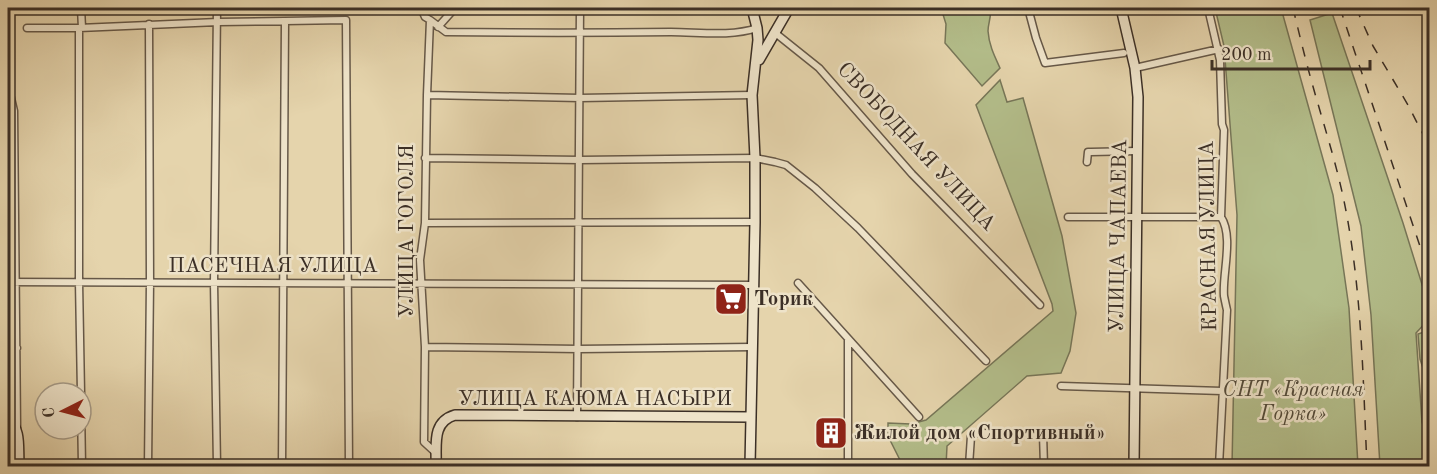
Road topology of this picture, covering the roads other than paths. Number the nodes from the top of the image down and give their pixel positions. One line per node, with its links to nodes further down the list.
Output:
1 (81, 8): 17 (street)
2 (217, 8): 13 (street)
3 (421, 8): 11 (street)
4 (455, 8): 15 (street)
5 (580, 8): 20 (street)
6 (752, 8): 18 (main road)
7 (789, 8): 19 (main road)
8 (1028, 8): 22 (street)
9 (1121, 8): 23 (main road, УЛИЦА ЧАПАЕВА)
10 (1208, 8): 21 (street, КРАСНАЯ УЛИЦА)
11 (430, 20): 15 (street); 26 (street, УЛИЦА ГОГОЛЯ)
12 (285, 21): 13 (street); 45 (street); 46 (street)
13 (218, 22): 14 (street); 44 (street)
14 (150, 24): 17 (street); 43 (street)
15 (438, 27): 20 (street)
16 (27, 28): 17 (street)
17 (80, 28): 42 (street)
18 (757, 28): 19 (main road, СВОБОДНАЯ УЛИЦА); 20 (street); 24 (main road)
19 (774, 32): 24 (main road); 51 (street, СВОБОДНАЯ УЛИЦА)
20 (580, 34): 28 (street)
21 (1219, 49): 23 (street); 35 (street, КРАСНАЯ УЛИЦА)
22 (1124, 53)
23 (1135, 68): 29 (main road, УЛИЦА ЧАПАЕВА)
24 (755, 69): 27 (main road)
25 (8, 86): 41 (street)
26 (427, 95): 28 (street); 30 (street, УЛИЦА ГОГОЛЯ)
27 (752, 95): 28 (street); 31 (main road)
28 (580, 98): 32 (street)
29 (1137, 152): 33 (street); 36 (main road, УЛИЦА ЧАПАЕВА)
30 (425, 158): 32 (street); 38 (street, УЛИЦА ГОГОЛЯ)
31 (755, 158): 32 (street); 37 (main road); 58 (street)
32 (580, 160): 39 (street)
33 (1087, 162)
34 (1068, 217): 36 (street)
35 (1221, 217): 36 (street); 62 (street, КРАСНАЯ УЛИЦА)
36 (1137, 218): 61 (main road, УЛИЦА ЧАПАЕВА)
37 (755, 222): 39 (street); 50 (main road)
38 (425, 223): 39 (street); 47 (street, УЛИЦА ГОГОЛЯ)
39 (579, 223): 49 (street)
40 (8, 282): 41 (street, ПАСЕЧНАЯ УЛИЦА)
41 (16, 282): 42 (street, ПАСЕЧНАЯ УЛИЦА); 55 (street)
42 (79, 282): 43 (street, ПАСЕЧНАЯ УЛИЦА); 59 (street)
43 (150, 282): 44 (street, ПАСЕЧНАЯ УЛИЦА); 72 (street)
44 (214, 283): 45 (street, ПАСЕЧНАЯ УЛИЦА); 73 (street)
45 (282, 283): 46 (street, ПАСЕЧНАЯ УЛИЦА); 74 (street)
46 (347, 283): 47 (street, ПАСЕЧНАЯ УЛИЦА); 75 (street)
47 (421, 283): 49 (street, ПАСЕЧНАЯ УЛИЦА); 53 (street, УЛИЦА ГОГОЛЯ)
48 (798, 283): 52 (street)
49 (579, 284): 50 (street, ПАСЕЧНАЯ УЛИЦА); 57 (street)
50 (754, 285): 56 (main road)
51 (1040, 305)
52 (848, 339): 65 (street); 78 (street)
53 (425, 347): 57 (street); 69 (street, УЛИЦА ГОГОЛЯ)
54 (8, 348): 55 (street)
55 (17, 348): 67 (street)
56 (752, 348): 57 (street); 64 (main road)
57 (579, 349): 63 (street)
58 (986, 361)
59 (81, 381)
60 (1061, 386): 61 (street)
61 (1135, 389): 62 (street); 81 (main road, УЛИЦА ЧАПАЕВА)
62 (1222, 391): 82 (street, КРАСНАЯ УЛИЦА)
63 (578, 417): 64 (main road, УЛИЦА КАЮМА НАСЫРИ); 69 (main road, УЛИЦА КАЮМА НАСЫРИ)
64 (751, 417): 77 (main road)
65 (919, 417)
66 (8, 419): 67 (main road)
67 (17, 429): 70 (main road)
68 (82, 441): 71 (street)
69 (437, 453): 76 (main road)
70 (20, 464)
71 (82, 466)
72 (148, 466)
73 (217, 466)
74 (282, 466)
75 (349, 466)
76 (436, 466)
77 (750, 466)
78 (848, 466)
79 (969, 466): 80 (street)
80 (1044, 466)
81 (1134, 466)
82 (1219, 466)

